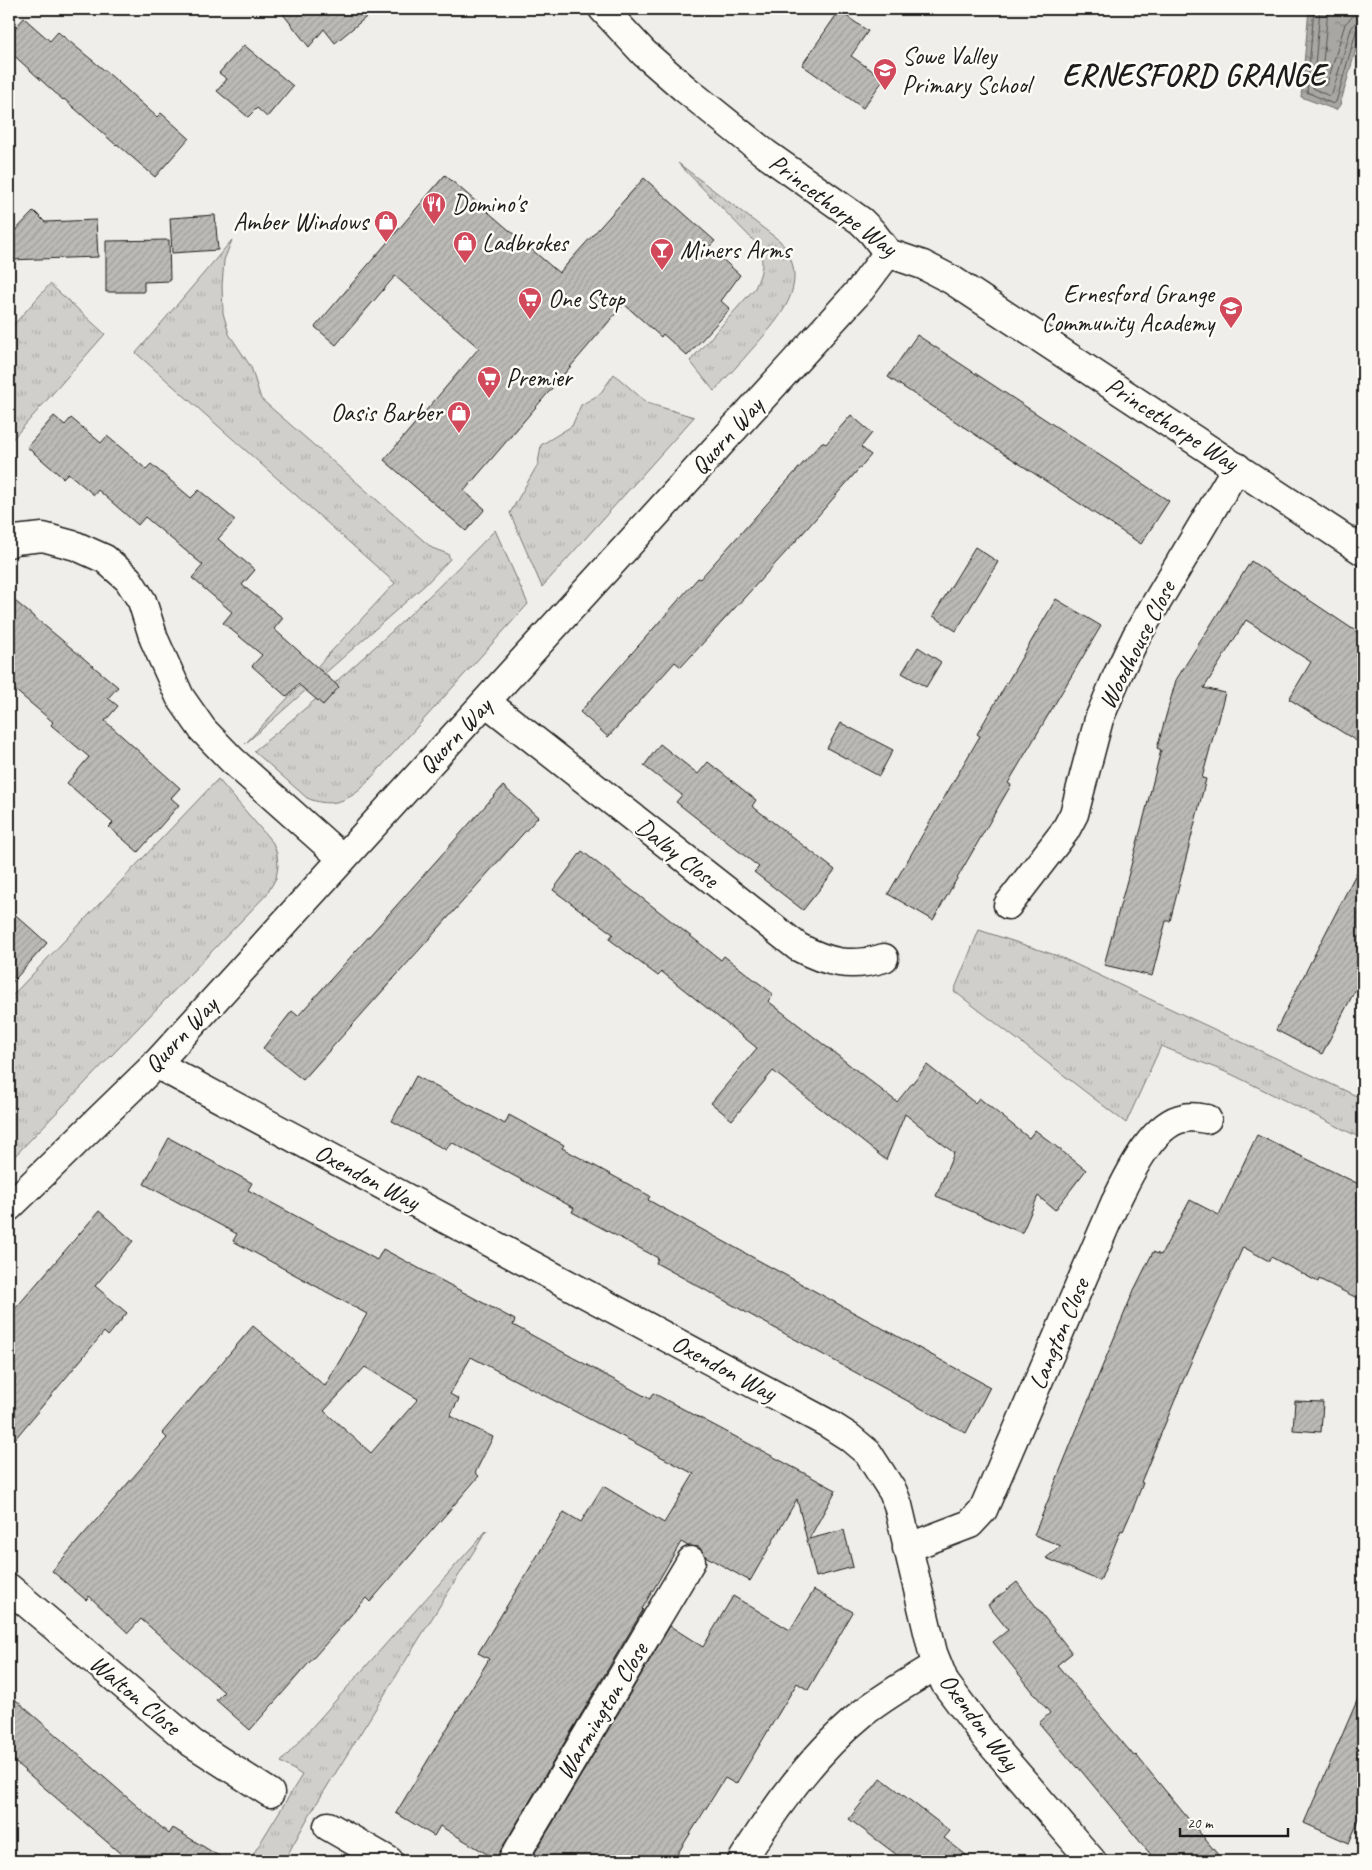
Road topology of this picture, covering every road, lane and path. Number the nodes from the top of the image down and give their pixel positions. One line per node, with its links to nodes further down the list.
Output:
1 (603, 9): 2 (street, Princethorpe Way)
2 (888, 253): 3 (street, Princethorpe Way); 6 (street, Quorn Way)
3 (1237, 467): 5 (street, Princethorpe Way); 8 (street, Woodhouse Close)
4 (9, 543): 7 (street)
5 (1363, 551)
6 (486, 702): 7 (street, Quorn Way); 9 (street, Dalby Close)
7 (342, 858): 10 (street, Quorn Way)
8 (1008, 905)
9 (884, 958)
10 (156, 1064): 12 (street, Quorn Way); 13 (street, Oxendon Way)
11 (1207, 1119): 13 (street, Langton Close)
12 (9, 1207)
13 (907, 1548): 16 (street, Oxendon Way)
14 (691, 1561): 20 (street, Warmington Close)
15 (9, 1588): 17 (street, Walton Close)
16 (937, 1665): 21 (street); 22 (street, Oxendon Way)
17 (270, 1793)
18 (328, 1826): 19 (street)
19 (389, 1861)
20 (512, 1861)
21 (742, 1861)
22 (1092, 1861)

